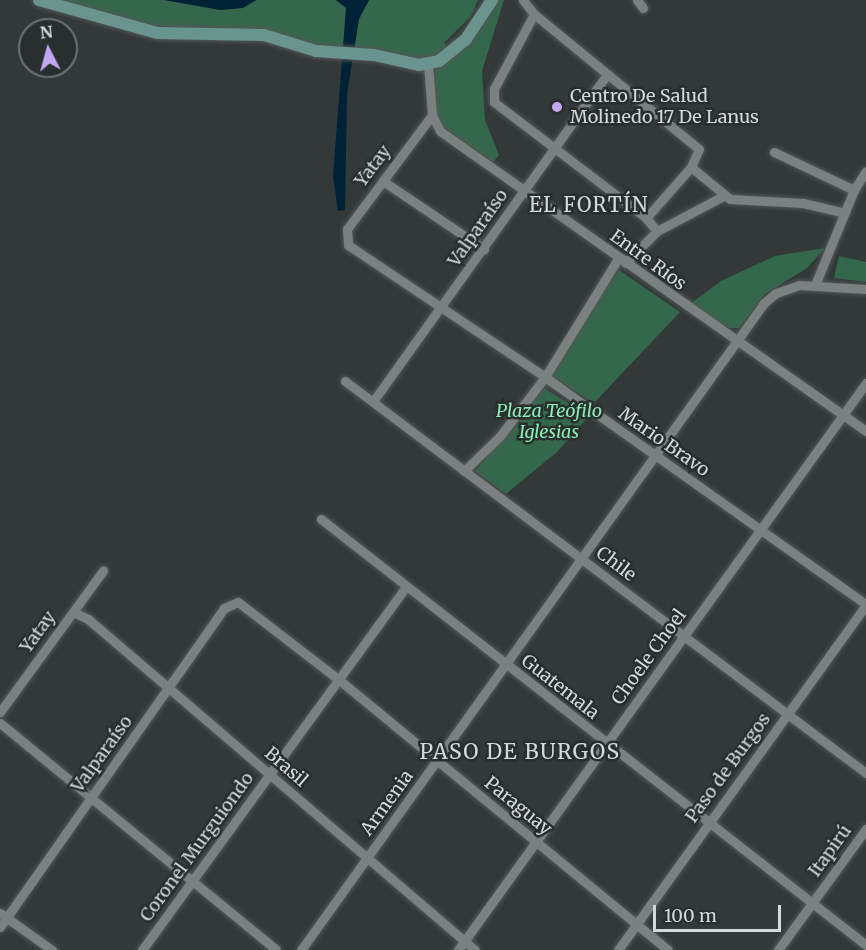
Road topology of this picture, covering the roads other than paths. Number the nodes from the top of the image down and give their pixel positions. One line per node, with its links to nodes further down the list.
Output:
1 (39, 0): 5 (street)
2 (492, 0): 5 (street)
3 (523, 0): 4 (street)
4 (534, 14): 6 (street); 8 (street)
5 (428, 64): 7 (street)
6 (607, 74): 8 (street, Valparaíso); 10 (street)
7 (432, 116): 12 (street, Yatay); 14 (street, Entre Ríos)
8 (553, 147): 14 (street, Valparaíso); 17 (street)
9 (774, 152): 13 (street)
10 (691, 167): 15 (street); 17 (street)
11 (866, 171): 13 (street)
12 (383, 180): 19 (street, Yatay); 20 (street)
13 (854, 190): 16 (street)
14 (525, 191): 20 (street, Valparaíso); 21 (street, Entre Ríos)
15 (723, 196): 16 (street); 18 (street)
16 (845, 213): 22 (street)
17 (646, 218): 18 (street)
18 (657, 231): 21 (street)
19 (345, 237): 24 (street, Mario Bravo)
20 (483, 249): 24 (street, Valparaíso)
21 (622, 261): 25 (street, Entre Ríos); 26 (street)
22 (815, 285): 23 (street, Armenia); 25 (street, Armenia)
23 (866, 289)
24 (443, 307): 26 (street, Mario Bravo); 29 (street, Valparaíso)
25 (738, 343): 30 (street, Entre Ríos); 32 (street, Armenia)
26 (544, 377): 32 (street, Mario Bravo); 33 (street)
27 (345, 381): 29 (street, Chile)
28 (866, 383): 30 (street, Choele Choel)
29 (374, 399): 33 (street, Chile)
30 (843, 415): 31 (street, Entre Ríos); 35 (street, Choele Choel)
31 (866, 431)
32 (657, 457): 35 (street, Mario Bravo); 36 (street, Armenia)
33 (464, 471): 36 (street, Chile)
34 (321, 519): 38 (street, Guatemala)
35 (761, 530): 40 (street, Mario Bravo); 42 (street, Choele Choel)
36 (582, 559): 42 (street, Chile); 43 (street, Armenia)
37 (103, 571): 41 (street, Yatay)
38 (405, 588): 43 (street, Guatemala); 44 (street, Coronel Murguiondo)
39 (232, 602): 44 (street, Paraguay); 45 (street, Valparaíso)
40 (866, 605): 47 (street, Paso de Burgos)
41 (73, 612): 45 (street, Brasil); 46 (street, Yatay)
42 (684, 637): 47 (street, Chile); 49 (street, Choele Choel)
43 (506, 665): 49 (street, Guatemala); 50 (street, Armenia)
44 (338, 679): 50 (street, Paraguay); 52 (street, Coronel Murguiondo)
45 (170, 688): 52 (street, Brasil); 53 (street, Valparaíso)
46 (0, 712)
47 (786, 715): 51 (street, Chile); 54 (street, Paso de Burgos)
48 (0, 723): 53 (street)
49 (606, 744): 54 (street, Guatemala); 56 (street, Choele Choel)
50 (437, 761): 56 (street, Paraguay); 57 (street, Armenia)
51 (866, 773)
52 (269, 774): 57 (street, Brasil); 58 (street, Coronel Murguiondo)
53 (89, 798): 58 (street); 60 (street, Valparaíso)
54 (709, 823): 59 (street, Guatemala); 61 (street, Paso de Burgos)
55 (866, 829): 59 (street, Itapirú)
56 (536, 842): 61 (street, Paraguay); 63 (street, Choele Choel)
57 (368, 858): 63 (street, Brasil); 68 (street, Armenia)
58 (194, 880): 66 (street, Coronel Murguiondo); 67 (street)
59 (812, 903): 64 (street, Guatemala); 73 (street, Itapirú)
60 (4, 915): 62 (street, Valparaíso); 65 (street)
61 (637, 924): 71 (street, Paso de Burgos); 72 (street, Paraguay)
62 (0, 927)
63 (465, 941): 69 (street, Choele Choel); 70 (street, Brasil)
64 (866, 945)
65 (52, 950)
66 (142, 950)
67 (276, 950)
68 (301, 950)
69 (459, 950)
70 (475, 950)
71 (618, 950)
72 (668, 950)
73 (778, 950)

